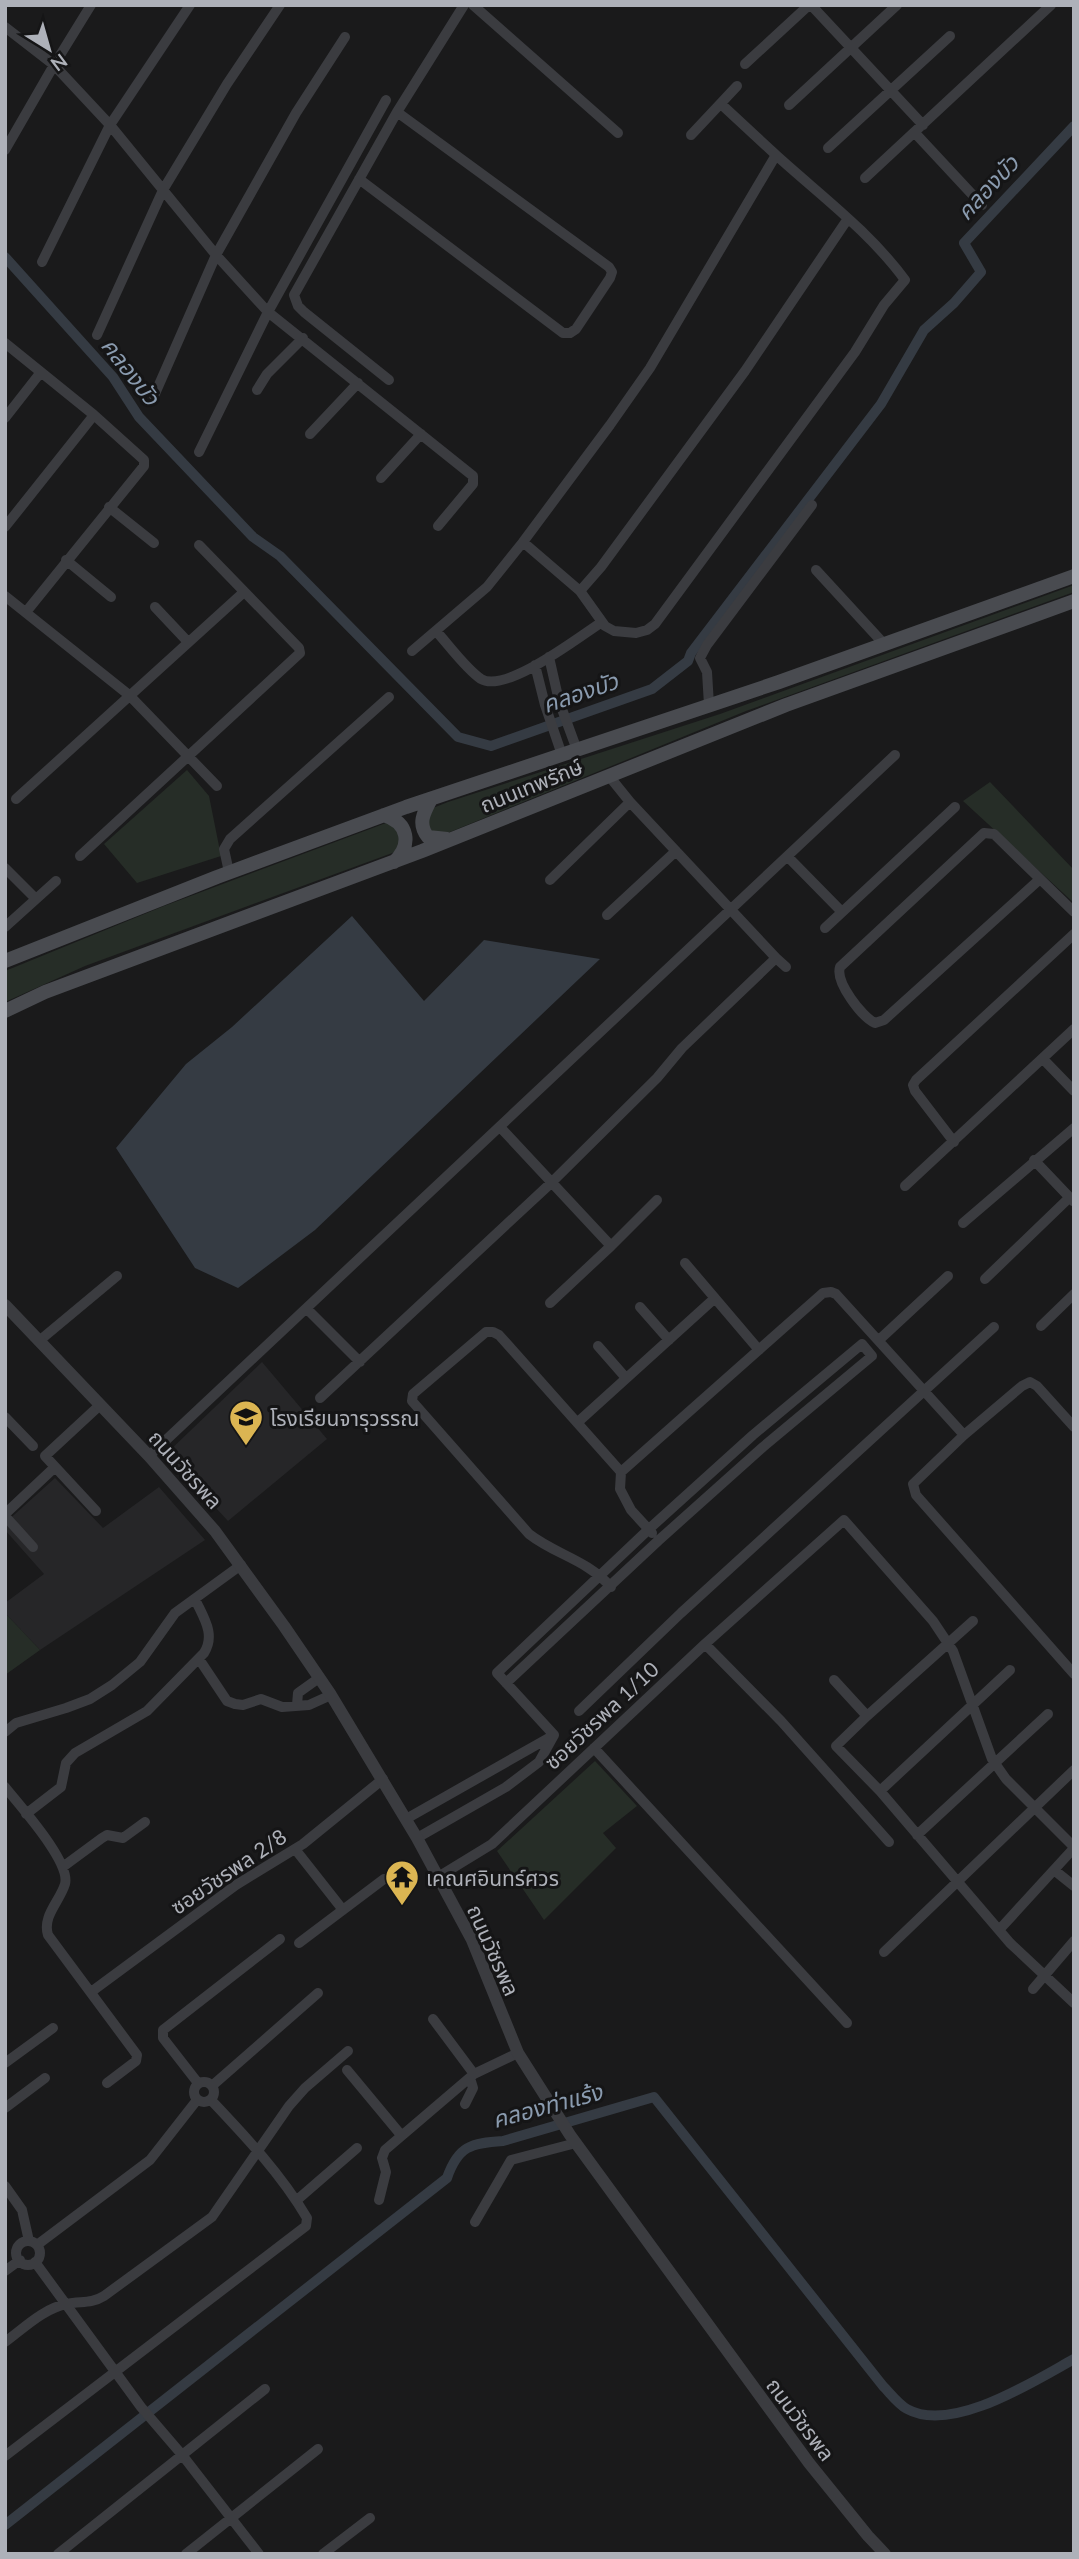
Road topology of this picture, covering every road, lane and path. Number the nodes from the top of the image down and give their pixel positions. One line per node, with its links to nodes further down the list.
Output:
1 (91, 5): 14 (street)
2 (190, 5): 21 (street)
3 (280, 5): 31 (street)
4 (464, 5): 20 (street)
5 (473, 5): 23 (street)
6 (810, 5): 12 (street); 13 (street)
7 (897, 5): 12 (street)
8 (1051, 5): 22 (street)
9 (5, 27): 14 (street)
10 (950, 36): 16 (street)
11 (345, 37): 34 (street)
12 (850, 48): 16 (street); 19 (street)
13 (745, 64)
14 (54, 65): 21 (street); 27 (street)
15 (737, 86): 18 (street)
16 (891, 91): 22 (street); 26 (street)
17 (386, 100): 36 (street)
18 (721, 104): 25 (street); 28 (street)
19 (789, 105)
20 (397, 111): 30 (street); 30 (street)
21 (110, 125): 31 (street); 35 (street)
22 (923, 125): 24 (street)
23 (618, 133)
24 (915, 133): 29 (street); 32 (street)
25 (691, 135)
26 (828, 148)
27 (5, 150)
28 (776, 155): 33 (street); 55 (street)
29 (866, 178)
30 (359, 179): 41 (street)
31 (163, 190): 34 (street); 37 (street)
32 (982, 205)
33 (847, 220): 61 (street); 68 (street)
34 (216, 255): 36 (street); 44 (street)
35 (42, 262)
36 (268, 312): 38 (street); 49 (street)
37 (97, 335)
38 (303, 338): 42 (street); 43 (street)
39 (5, 343): 40 (street)
40 (41, 372): 45 (street); 46 (street)
41 (389, 380)
42 (358, 383): 47 (street); 48 (street)
43 (257, 390)
44 (154, 396)
45 (94, 415): 52 (street); 54 (street)
46 (5, 418)
47 (310, 434)
48 (421, 434): 50 (street); 53 (street)
49 (199, 452)
50 (381, 478)
51 (812, 505): 77 (street)
52 (109, 507): 56 (street); 58 (street)
53 (438, 526)
54 (5, 527)
55 (523, 542): 61 (street); 69 (street)
56 (154, 543)
57 (199, 545): 62 (street)
58 (66, 560): 64 (street); 67 (street)
59 (816, 570): 71 (street)
60 (1074, 576): 71 (main road, ถนนเทพรักษ์)
61 (580, 591): 68 (street)
62 (244, 592): 70 (street); 81 (street)
63 (5, 596): 67 (street)
64 (111, 597)
65 (1074, 601): 82 (main road, ถนนเทพรักษ์)
66 (155, 607): 70 (street)
67 (26, 612): 75 (street)
68 (602, 622): 73 (street)
69 (436, 631): 72 (street); 74 (street)
70 (188, 642): 75 (street)
71 (884, 644): 77 (main road, ถนนเทพรักษ์)
72 (412, 651)
73 (549, 657): 74 (street); 78 (street)
74 (534, 666): 79 (street)
75 (129, 695): 81 (street); 85 (street)
76 (389, 697): 95 (street)
77 (709, 705): 78 (main road, ถนนเทพรักษ์)
78 (577, 750): 79 (main road, ถนนเทพรักษ์)
79 (562, 755): 84 (main road, ถนนเทพรักษ์)
80 (895, 755): 92 (street)
81 (190, 756): 83 (street); 91 (street)
82 (609, 776): 86 (street); 89 (main road, ถนนเทพรักษ์)
83 (216, 786)
84 (431, 799): 88 (main road, ถนนเทพรักษ์); 89 (main road)
85 (16, 800)
86 (630, 802): 90 (street); 97 (street)
87 (955, 807): 101 (street)
88 (384, 815): 93 (main road); 95 (main road, ถนนเทพรักษ์)
89 (452, 839): 93 (main road, ถนนเทพรักษ์)
90 (676, 851): 100 (street); 103 (street)
91 (80, 856)
92 (788, 857): 100 (street); 101 (street)
93 (394, 862): 110 (main road, ถนนเทพรักษ์)
94 (5, 868): 99 (street)
95 (229, 872): 108 (main road, ถนนเทพรักษ์)
96 (1040, 878): 96 (street); 102 (street)
97 (550, 880)
98 (56, 881): 99 (street)
99 (36, 900): 104 (street)
100 (730, 910): 107 (street); 114 (street)
101 (842, 912): 105 (street)
102 (1074, 912)
103 (607, 915)
104 (5, 927)
105 (825, 928)
106 (1074, 934): 116 (street)
107 (776, 958): 109 (street); 118 (street)
108 (5, 961)
109 (786, 967)
110 (5, 1011)
111 (1074, 1029): 112 (street)
112 (1043, 1059): 113 (street); 116 (street)
113 (1074, 1091)
114 (500, 1128): 118 (street); 133 (street)
115 (1074, 1128): 117 (street)
116 (954, 1142): 119 (street)
117 (1034, 1160): 121 (street); 122 (street)
118 (551, 1184): 123 (street); 141 (street)
119 (905, 1186)
120 (657, 1200): 123 (street)
121 (1072, 1200): 127 (street)
122 (962, 1223)
123 (611, 1246): 130 (street)
124 (685, 1263): 129 (street)
125 (117, 1276): 138 (street)
126 (948, 1276): 137 (street)
127 (985, 1279)
128 (1074, 1294): 134 (street)
129 (715, 1298): 136 (street); 140 (street)
130 (550, 1303)
131 (5, 1305): 138 (street, ถนนวัชรพล)
132 (640, 1307): 136 (street)
133 (307, 1309): 141 (street); 153 (street)
134 (1041, 1325)
135 (994, 1327): 143 (street)
136 (668, 1340): 142 (street)
137 (879, 1340): 140 (street); 143 (street)
138 (39, 1341): 145 (street, ถนนวัชรพล)
139 (598, 1346): 142 (street)
140 (759, 1350): 155 (street)
141 (360, 1362): 144 (street)
142 (626, 1378): 147 (street)
143 (925, 1390): 150 (street); 177 (street)
144 (320, 1398)
145 (100, 1405): 153 (street, ถนนวัชรพล); 154 (street)
146 (7, 1421): 151 (street)
147 (578, 1422): 155 (street); 162 (street)
148 (1074, 1427): 150 (street)
149 (753, 1435): 152 (street); 152 (street); 158 (street)
150 (964, 1435): 170 (street)
151 (33, 1446)
152 (763, 1447): 159 (street)
153 (149, 1456): 161 (street, ถนนวัชรพล)
154 (55, 1467): 156 (street); 157 (street)
155 (621, 1472): 158 (street)
156 (96, 1511)
157 (5, 1515): 160 (street)
158 (649, 1529): 159 (street); 162 (street)
159 (659, 1540): 163 (street)
160 (33, 1546)
161 (241, 1565): 164 (street); 171 (street, ถนนวัชรพล)
162 (600, 1575): 163 (street); 173 (street)
163 (611, 1587): 173 (street)
164 (195, 1598): 168 (street); 180 (street)
165 (973, 1621): 166 (street)
166 (948, 1643): 167 (street, ซอยวัชรพล 1/10); 175 (street); 179 (street)
167 (705, 1644): 182 (street, ซอยวัชรพล 1/10); 194 (street)
168 (199, 1658): 176 (street); 189 (street)
169 (1010, 1670): 175 (street)
170 (1074, 1674)
171 (319, 1678): 174 (street, ถนนวัชรพล); 176 (street)
172 (834, 1680): 179 (street)
173 (506, 1683): 181 (street)
174 (331, 1695): 176 (street); 185 (street, ถนนวัชรพล)
175 (972, 1703): 183 (street); 187 (street)
176 (297, 1705)
177 (579, 1711)
178 (1048, 1714): 183 (street)
179 (867, 1716): 187 (street)
180 (5, 1732)
181 (554, 1735): 190 (street); 193 (street)
182 (594, 1748): 199 (street, ซอยวัชรพล 1/10); 215 (street)
183 (995, 1764): 188 (street); 192 (street)
184 (1074, 1770): 188 (street)
185 (383, 1779): 190 (street, ถนนวัชรพล); 196 (street, ซอยวัชรพล 2/8)
186 (5, 1787): 189 (street)
187 (880, 1791): 192 (street)
188 (1034, 1807): 195 (street); 201 (street)
189 (26, 1814): 197 (street)
190 (406, 1819): 193 (street, ถนนวัชรพล)
191 (145, 1822): 197 (street)
192 (917, 1835): 201 (street)
193 (417, 1838): 199 (street, ถนนวัชรพล)
194 (890, 1842)
195 (1074, 1847): 198 (street)
196 (295, 1849): 203 (street); 211 (street, ซอยวัชรพล 2/8)
197 (64, 1866): 211 (street)
198 (1054, 1870): 202 (street); 204 (street)
199 (438, 1877): 218 (street, ถนนวัชรพล)
200 (384, 1879): 203 (street)
201 (958, 1882): 204 (street); 208 (street)
202 (1074, 1886)
203 (343, 1910): 207 (street)
204 (999, 1930): 209 (street)
205 (280, 1939): 224 (street)
206 (1074, 1941): 209 (street)
207 (299, 1943)
208 (884, 1952)
209 (1044, 1976): 210 (street); 213 (street)
210 (1033, 1989)
211 (91, 1992): 223 (street)
212 (318, 1993): 225 (street)
213 (1074, 2003)
214 (433, 2019): 221 (street)
215 (847, 2023)
216 (53, 2028): 219 (street)
217 (348, 2051): 233 (street)
218 (518, 2053): 221 (street); 231 (street, ถนนวัชรพล)
219 (5, 2063)
220 (347, 2070): 230 (street)
221 (472, 2076): 228 (street); 230 (street)
222 (45, 2078): 229 (street)
223 (107, 2083)
224 (198, 2083): 225 (street); 226 (street)
225 (213, 2085): 227 (street)
226 (197, 2100): 227 (street); 238 (street)
227 (211, 2100): 233 (street)
228 (465, 2104)
229 (5, 2108)
230 (401, 2135): 236 (street)
231 (573, 2139): 237 (street); 255 (street, ถนนวัชรพล)
232 (357, 2148): 235 (street)
233 (258, 2149): 235 (street); 242 (street)
234 (5, 2186): 238 (street)
235 (297, 2200): 244 (street)
236 (379, 2200)
237 (475, 2222)
238 (33, 2243): 239 (street); 240 (street)
239 (20, 2260): 240 (street); 241 (street)
240 (35, 2262): 242 (street)
241 (5, 2271)
242 (67, 2304): 243 (street); 244 (street)
243 (5, 2342)
244 (115, 2370): 247 (street); 248 (street)
245 (265, 2389): 248 (street)
246 (318, 2449): 249 (street)
247 (5, 2456)
248 (183, 2456): 249 (street); 251 (street)
249 (232, 2518): 252 (street); 253 (street)
250 (370, 2518): 254 (street)
251 (58, 2554)
252 (187, 2554)
253 (259, 2554)
254 (323, 2554)
255 (886, 2554)

